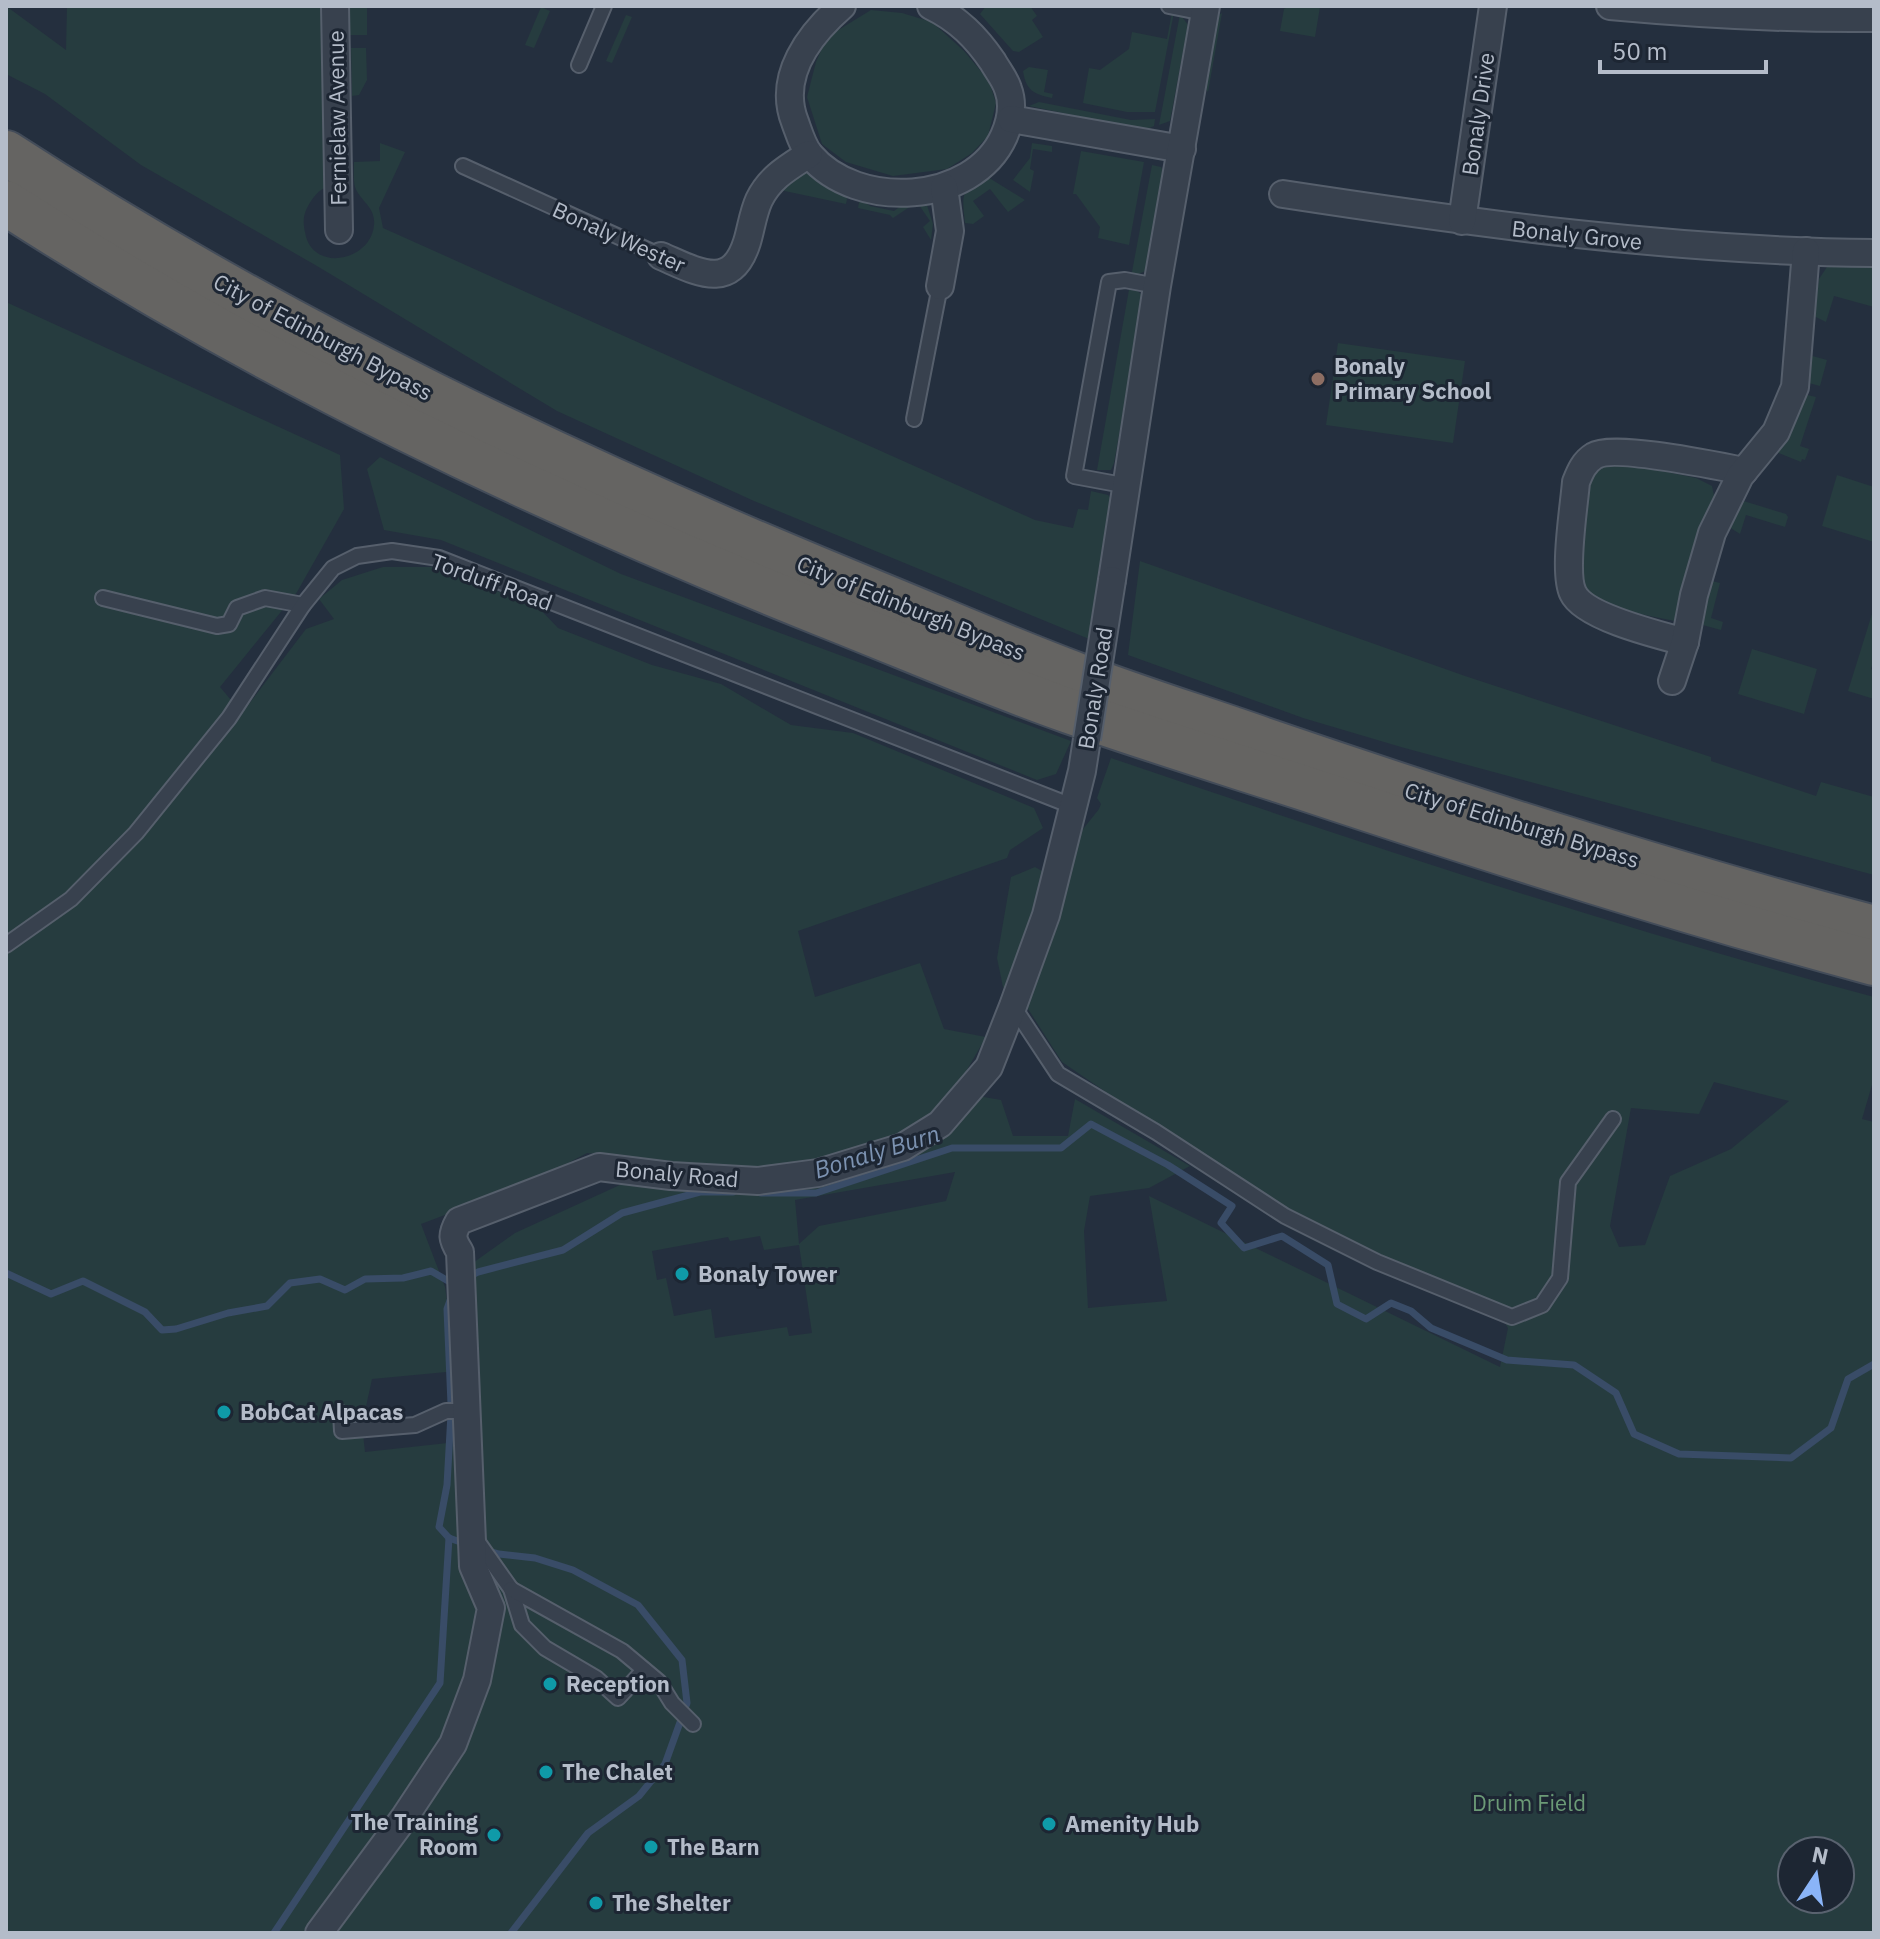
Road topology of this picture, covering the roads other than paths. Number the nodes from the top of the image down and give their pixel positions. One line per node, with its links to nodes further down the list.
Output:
1 (335, 6): 20 (street, Fernielaw Avenue)
2 (604, 6): 10 (lane)
3 (842, 6): 14 (street)
4 (931, 6): 11 (street)
5 (1169, 6): 8 (lane)
6 (1493, 6): 19 (street, Bonaly Drive)
7 (1610, 6): 9 (street)
8 (1205, 9): 12 (street, Bonaly Road)
9 (1874, 18)
10 (579, 65)
11 (1011, 119): 12 (street); 16 (street)
12 (1182, 149): 25 (street, Bonaly Road)
13 (6, 153): 34 (highway, City of Edinburgh Bypass)
14 (809, 154): 16 (street); 23 (street, Bonaly Wester)
15 (463, 166): 23 (lane, Bonaly Wester)
16 (944, 187): 24 (street)
17 (1283, 194): 19 (street, Bonaly Grove)
18 (6, 203): 36 (highway, City of Edinburgh Bypass)
19 (1462, 221): 21 (street, Bonaly Grove)
20 (339, 230)
21 (1806, 251): 22 (street, Bonaly Grove); 27 (street)
22 (1874, 253)
23 (661, 256)
24 (940, 286): 26 (lane)
25 (1157, 286): 28 (street, Bonaly Road); 28 (lane)
26 (914, 419)
27 (1744, 471): 31 (street); 31 (street)
28 (1128, 486): 33 (street, Bonaly Road, bridge)
29 (103, 598): 30 (lane)
30 (303, 605): 33 (lane, Torduff Road); 35 (lane, Torduff Road)
31 (1693, 648): 32 (street)
32 (1672, 681)
33 (1072, 806): 37 (street, Bonaly Road)
34 (1874, 928)
35 (6, 945)
36 (1874, 963)
37 (1013, 1006): 38 (lane); 39 (street, Bonaly Road)
38 (1613, 1119)
39 (466, 1411): 40 (lane); 41 (street, Bonaly Road)
40 (341, 1413)
41 (477, 1545): 42 (lane); 45 (street, Bonaly Road)
42 (511, 1589): 43 (lane); 43 (lane)
43 (644, 1670): 44 (lane)
44 (693, 1724)
45 (319, 1933)

